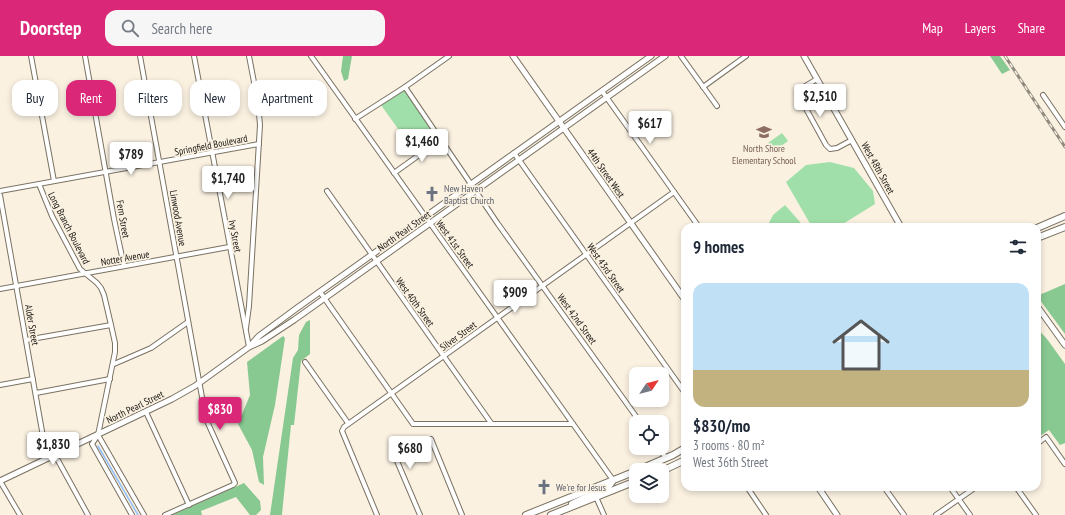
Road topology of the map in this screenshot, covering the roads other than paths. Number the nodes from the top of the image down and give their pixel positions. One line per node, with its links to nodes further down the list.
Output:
1 (31, 56): 34 (street, Long Branch Boulevard)
2 (85, 56): 32 (street, Fern Street)
3 (140, 56): 31 (street, Linwood Avenue)
4 (194, 56): 28 (street, Ivy Street)
5 (249, 56): 27 (street)
6 (311, 56): 21 (street, West 41st Street)
7 (449, 56): 15 (street)
8 (512, 56): 22 (street, 44th Street West)
9 (651, 56): 17 (street, North Pearl Street)
10 (665, 56): 19 (street, North Pearl Street)
11 (681, 56): 16 (street)
12 (746, 56): 16 (street)
13 (804, 56): 14 (street, West 48th Street)
14 (817, 79): 26 (street, West 48th Street); 26 (street)
15 (405, 87): 21 (street); 25 (street, West 42nd Street)
16 (703, 87): 20 (street)
17 (602, 91): 19 (street); 22 (street, North Pearl Street)
18 (1043, 95): 23 (street)
19 (606, 98): 24 (street, North Pearl Street); 40 (street)
20 (717, 106)
21 (356, 119): 33 (street, West 41st Street)
22 (558, 122): 24 (street, 44th Street West); 29 (street, North Pearl Street)
23 (1065, 127)
24 (563, 129): 30 (street, North Pearl Street); 44 (street, 44th Street West)
25 (440, 140): 33 (street); 36 (street, West 42nd Street)
26 (852, 140): 47 (street, West 48th Street)
27 (259, 144): 28 (street, Springfield Boulevard); 68 (street)
28 (212, 152): 31 (street, Springfield Boulevard); 51 (street, Ivy Street)
29 (514, 153): 30 (street, West 43rd Street); 36 (street, North Pearl Street)
30 (519, 160): 39 (street, North Pearl Street); 52 (street, West 43rd Street)
31 (159, 162): 32 (street, Springfield Boulevard); 54 (street, Linwood Avenue)
32 (107, 172): 34 (street, Springfield Boulevard); 56 (street, Fern Street)
33 (394, 173): 42 (street, West 41st Street)
34 (54, 181): 35 (street, Springfield Boulevard)
35 (39, 184): 38 (street, Springfield Boulevard); 57 (street, Long Branch Boulevard)
36 (471, 184): 39 (street, West 42nd Street); 42 (street, North Pearl Street)
37 (327, 190): 53 (street, West 40th Street)
38 (0, 191)
39 (476, 191): 45 (street, North Pearl Street); 58 (street, West 42nd Street)
40 (674, 192): 44 (street, Silver Street); 46 (street)
41 (0, 195): 59 (street, Alder Street)
42 (426, 216): 45 (street, West 41st Street); 53 (street, North Pearl Street)
43 (1065, 216): 48 (main road)
44 (630, 222): 52 (street, Silver Street); 62 (street, 44th Street West)
45 (430, 223): 55 (street, North Pearl Street); 65 (street, West 41st Street)
46 (696, 223)
47 (899, 223)
48 (1041, 226)
49 (1065, 226): 50 (main road)
50 (1041, 236)
51 (229, 247): 54 (street, Notter Avenue); 68 (street, Ivy Street)
52 (586, 254): 58 (street, Silver Street); 79 (street, West 43rd Street)
53 (372, 255): 55 (street, West 40th Street); 61 (street, North Pearl Street)
54 (177, 256): 56 (street, Notter Avenue); 66 (street, Linwood Avenue)
55 (376, 261): 63 (street, North Pearl Street); 72 (street, West 40th Street)
56 (124, 266): 57 (street, Notter Avenue)
57 (84, 273): 59 (street, Notter Avenue); 67 (street, Long Branch Boulevard)
58 (542, 285): 65 (street, Silver Street); 83 (street, West 42nd Street)
59 (16, 286): 60 (street, Notter Avenue); 69 (street, Alder Street)
60 (0, 289)
61 (320, 292): 63 (street); 71 (street, North Pearl Street)
62 (681, 294)
63 (324, 298): 71 (street, North Pearl Street); 80 (street)
64 (1041, 312): 70 (street)
65 (497, 317): 72 (street, Silver Street); 86 (street, West 41st Street)
66 (188, 322): 74 (street); 77 (street, Linwood Avenue)
67 (111, 325): 69 (street); 74 (street, Long Branch Boulevard)
68 (246, 333): 71 (street, Ivy Street)
69 (26, 340): 75 (street, Alder Street)
70 (1065, 345)
71 (249, 347): 77 (street, North Pearl Street)
72 (444, 355): 80 (street, Silver Street); 85 (street, West 40th Street)
73 (305, 362): 84 (street)
74 (114, 364): 76 (street, Long Branch Boulevard)
75 (33, 378): 78 (street); 81 (street, Alder Street)
76 (110, 379): 81 (street); 87 (street, Long Branch Boulevard)
77 (199, 383): 82 (street, North Pearl Street); 110 (street, Linwood Avenue)
78 (0, 385)
79 (681, 387)
80 (391, 393): 84 (street, Silver Street); 85 (street)
81 (36, 394): 93 (street, Alder Street)
82 (146, 412): 87 (street, North Pearl Street); 110 (street)
83 (635, 415)
84 (348, 423): 117 (street)
85 (491, 424): 86 (street)
86 (573, 424): 99 (street, West 41st Street)
87 (98, 435): 90 (street, North Pearl Street); 114 (street, Long Branch Boulevard); 115 (street)
88 (1041, 441): 96 (street)
89 (681, 450): 92 (main road)
90 (55, 455): 93 (street, North Pearl Street); 113 (street)
91 (664, 455): 92 (street)
92 (666, 458): 95 (main road)
93 (47, 459): 100 (street, North Pearl Street)
94 (681, 462): 97 (main road)
95 (654, 463)
96 (1065, 464)
97 (669, 467)
98 (629, 473): 99 (main road)
99 (613, 480): 111 (main road); 120 (main road)
100 (0, 481): 112 (street)
101 (629, 484): 108 (main road)
102 (750, 491): 122 (street)
103 (821, 491): 123 (street)
104 (887, 491): 124 (street)
105 (953, 491): 109 (street)
106 (970, 491): 109 (street)
107 (1019, 491): 127 (street)
108 (596, 497): 111 (main road); 121 (street)
109 (959, 499): 125 (street); 126 (street)
110 (188, 505): 116 (street)
111 (554, 514)
112 (20, 515)
113 (88, 515)
114 (132, 515)
115 (144, 515)
116 (165, 515)
117 (377, 515)
118 (420, 515): 119 (street)
119 (462, 515)
120 (526, 515)
121 (604, 515)
122 (766, 515)
123 (837, 515)
124 (904, 515)
125 (936, 515)
126 (970, 515)
127 (1036, 515)

